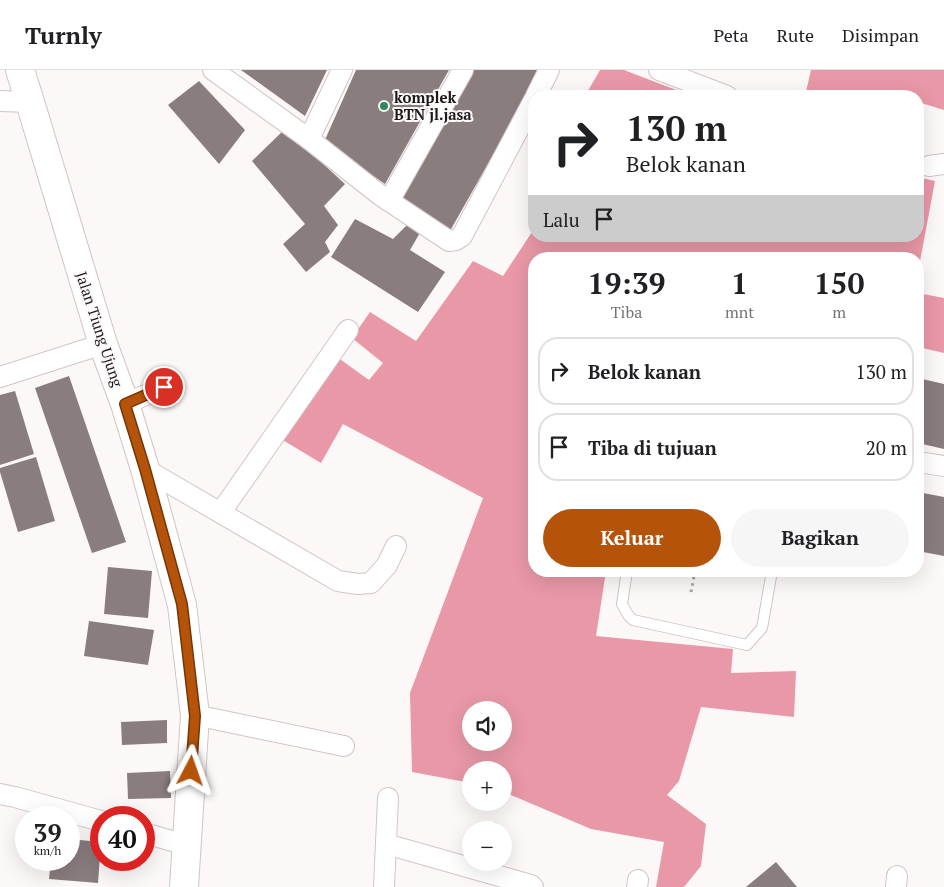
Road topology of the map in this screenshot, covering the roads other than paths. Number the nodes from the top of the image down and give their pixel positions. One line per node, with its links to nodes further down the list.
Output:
1 (20, 70): 10 (street, Jalan Tiung Ujung)
2 (213, 70): 12 (street)
3 (342, 70): 12 (street)
4 (463, 70): 13 (street)
5 (550, 70): 7 (street)
6 (659, 70): 8 (street)
7 (539, 90)
8 (712, 90)
9 (0, 101): 10 (street)
10 (30, 102): 15 (street, Jalan Tiung Ujung)
11 (528, 111): 13 (street)
12 (309, 139): 13 (street)
13 (389, 201)
14 (348, 330): 22 (street)
15 (104, 344): 16 (street); 18 (street, Jalan Tiung Ujung)
16 (0, 377)
17 (164, 387): 18 (street)
18 (125, 404): 21 (street, Jalan Tiung Ujung)
19 (924, 463): 20 (street)
20 (944, 466)
21 (145, 469): 22 (street); 26 (street, Jalan Tiung Ujung)
22 (221, 512): 23 (street)
23 (396, 546)
24 (626, 577): 25 (lane)
25 (771, 577)
26 (195, 716): 27 (street); 33 (street, Jalan Tiung Ujung)
27 (344, 746)
28 (0, 794): 30 (street)
29 (388, 798): 32 (street)
30 (90, 818)
31 (155, 836): 33 (street)
32 (386, 844): 34 (street); 37 (street)
33 (186, 845): 36 (street, Jalan Tiung Ujung)
34 (462, 862)
35 (497, 871): 38 (street)
36 (184, 887)
37 (384, 887)
38 (533, 887)

